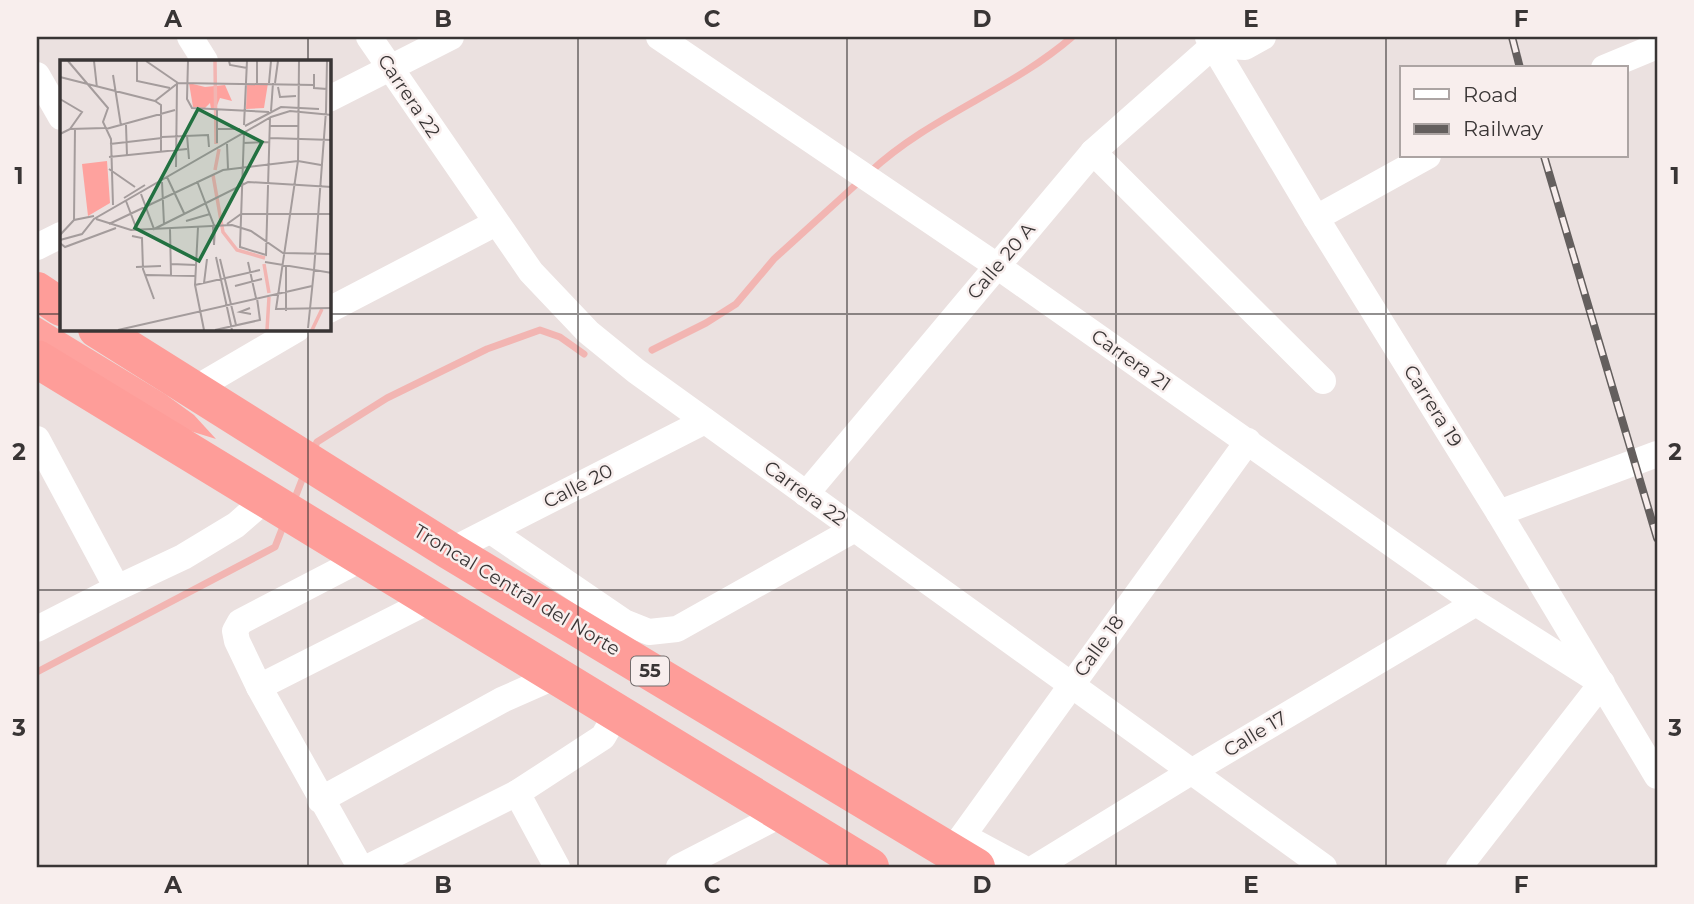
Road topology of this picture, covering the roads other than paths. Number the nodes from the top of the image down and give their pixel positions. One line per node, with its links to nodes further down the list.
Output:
1 (190, 37): 8 (street)
2 (369, 37): 10 (street, Carrera 22)
3 (451, 37): 10 (street)
4 (659, 37): 20 (street, Carrera 21)
5 (1263, 37): 6 (street)
6 (1213, 40): 14 (street, Calle 20 A); 16 (street, Carrera 19)
7 (1657, 46): 9 (street)
8 (204, 60)
9 (1609, 66)
10 (391, 68): 12 (street); 17 (street, Carrera 22)
11 (37, 75): 13 (street)
12 (331, 98)
13 (60, 115)
14 (1093, 152): 20 (street, Calle 20 A); 27 (street)
15 (1424, 158): 16 (street)
16 (1315, 218): 35 (street, Carrera 19)
17 (496, 223): 23 (street); 29 (street, Carrera 22)
18 (60, 235): 19 (street)
19 (37, 247)
20 (997, 266): 31 (street, Carrera 21); 33 (street, Calle 20 A)
21 (37, 291): 22 (highway)
22 (60, 306)
23 (331, 309)
24 (100, 331): 28 (highway, Troncal Central del Norte / 55)
25 (294, 331): 28 (street)
26 (37, 359): 34 (highway)
27 (1323, 381)
28 (193, 390): 38 (highway, Troncal Central del Norte / 55)
29 (705, 421): 33 (street, Carrera 22); 37 (street, Calle 20)
30 (37, 439): 40 (street)
31 (1248, 441): 42 (street, Carrera 21); 46 (street, Calle 18)
32 (1657, 454): 35 (street)
33 (806, 494): 36 (street, Carrera 22)
34 (280, 506): 39 (highway); 40 (street)
35 (1499, 513): 45 (street, Carrera 19)
36 (855, 529): 37 (street); 46 (street, Carrera 22)
37 (491, 531): 38 (street, Calle 20)
38 (450, 551): 54 (highway, Troncal Central del Norte / 55)
39 (365, 557): 41 (highway); 47 (street)
40 (117, 588): 43 (street)
41 (431, 600): 44 (highway); 47 (street)
42 (1476, 603): 45 (street, Carrera 21); 49 (street, Calle 17)
43 (37, 629)
44 (556, 676): 48 (highway); 52 (street)
45 (1602, 683): 50 (street, Carrera 19); 63 (street)
46 (1071, 685): 49 (street, Carrera 22); 54 (street, Calle 18)
47 (259, 687): 52 (street)
48 (617, 713): 51 (street); 53 (highway)
49 (1191, 772): 61 (street, Calle 17); 62 (street, Carrera 22)
50 (1657, 776)
51 (517, 793): 56 (street); 57 (street)
52 (320, 800): 55 (street)
53 (782, 814): 58 (street); 59 (highway)
54 (963, 852): 60 (street)
55 (360, 867)
56 (369, 867)
57 (557, 867)
58 (679, 867)
59 (870, 867)
60 (1021, 867)
61 (1036, 867)
62 (1324, 867)
63 (1459, 867)

